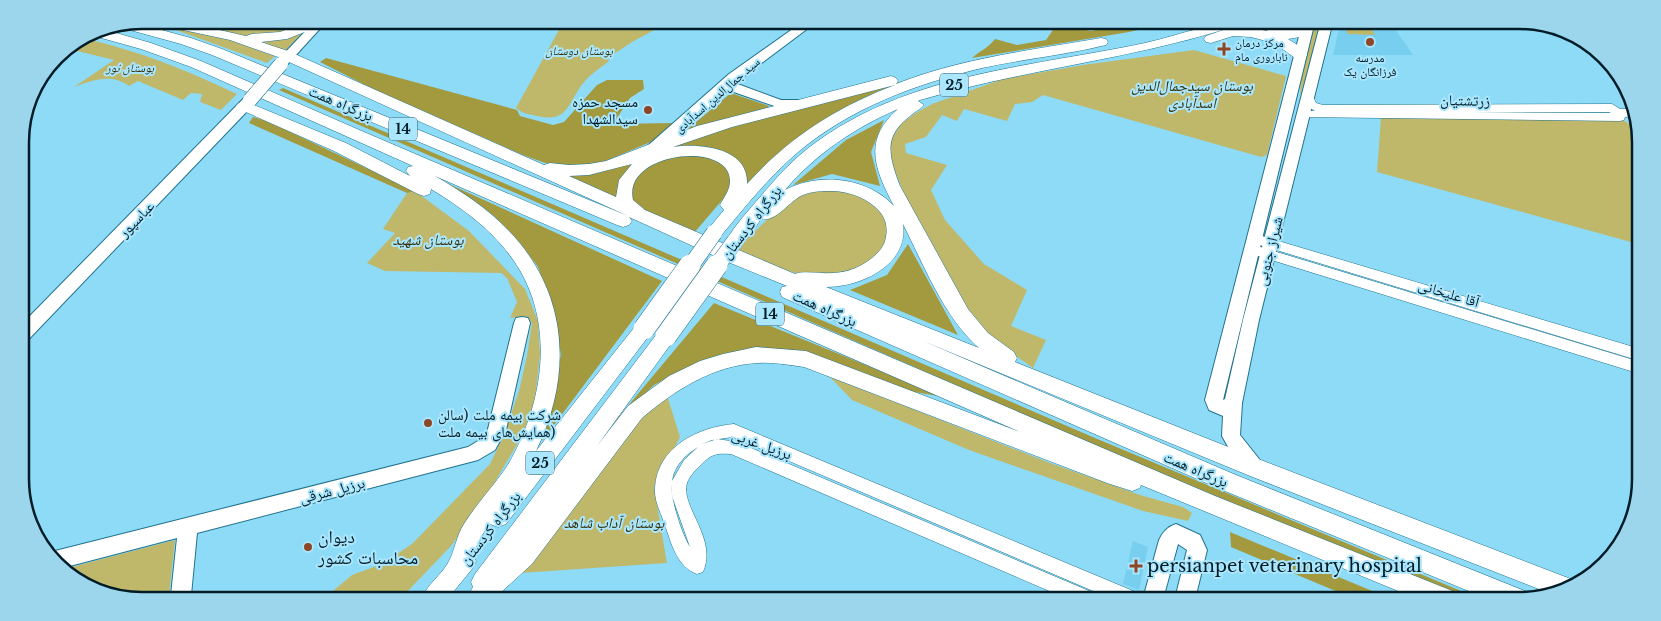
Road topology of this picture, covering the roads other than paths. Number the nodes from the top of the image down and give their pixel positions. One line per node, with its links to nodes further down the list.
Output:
1 (143, 29): 32 (highway, بزرگراه همت / 14)
2 (194, 29): 14 (highway)
3 (304, 29): 14 (highway)
4 (314, 29): 16 (main road)
5 (323, 29): 17 (main road)
6 (801, 29): 20 (main road, سید جمال‌الدین اسدآبادی)
7 (1162, 29): 18 (highway, بزرگراه کردستان / 25)
8 (1227, 29): 15 (highway); 19 (highway, بزرگراه کردستان / 25)
9 (1273, 29): 10 (highway)
10 (1304, 29)
11 (1307, 29): 15 (main road, شیراز جنوبی)
12 (1325, 29): 21 (main road, شیراز جنوبی)
13 (106, 35): 27 (highway, بزرگراه همت / 14)
14 (234, 38): 16 (highway)
15 (1300, 55): 33 (main road, شیراز جنوبی)
16 (282, 64): 17 (highway); 22 (main road, عباسپور, bridge)
17 (310, 66): 29 (highway)
18 (925, 78): 23 (highway); 31 (highway, بزرگراه کردستان / 25)
19 (962, 83): 34 (highway, بزرگراه کردستان / 25); 42 (highway)
20 (727, 86): 23 (main road); 28 (main road, سید جمال‌الدین اسدآبادی)
21 (1308, 98): 24 (street, زرتشتیان); 26 (main road, شیراز جنوبی)
22 (247, 103): 37 (highway); 39 (main road, عباسپور)
23 (805, 103): 28 (highway)
24 (1616, 113): 25 (street, زرتشتیان); 26 (street, زرتشتیان)
25 (1628, 113)
26 (1305, 114): 35 (main road, شیراز جنوبی)
27 (358, 136): 37 (highway); 46 (highway, بزرگراه همت / 14)
28 (649, 150): 29 (highway)
29 (512, 158): 30 (highway)
30 (644, 216): 31 (highway); 32 (highway); 34 (highway)
31 (714, 233): 51 (highway, بزرگراه کردستان / 25, bridge)
32 (678, 244): 34 (highway); 47 (highway, بزرگراه همت / 14)
33 (1254, 245): 35 (street, آقا علیخانی); 43 (main road, شیراز جنوبی)
34 (734, 249): 36 (highway); 36 (highway); 56 (highway, بزرگراه کردستان / 25, bridge)
35 (1270, 249): 40 (street, آقا علیخانی); 41 (street, آقا علیخانی); 43 (main road, شیراز جنوبی)
36 (788, 279): 42 (highway)
37 (534, 281): 51 (highway)
38 (522, 323): 48 (main road, برزیل شرقی)
39 (29, 328)
40 (1632, 353)
41 (1632, 365)
42 (1060, 388): 45 (highway)
43 (1232, 403): 45 (main road, شیراز جنوبی)
44 (726, 438): 44 (street, برزیل غربی); 58 (street, برزیل غربی); 59 (street, برزیل غربی)
45 (1258, 469): 52 (highway)
46 (1207, 503): 57 (highway); 62 (highway, بزرگراه همت / 14)
47 (1318, 520): 53 (highway); 63 (highway, بزرگراه همت / 14)
48 (188, 526): 50 (main road, برزیل شرقی); 54 (main road)
49 (1197, 550): 60 (main road); 61 (main road)
50 (61, 558)
51 (457, 570): 55 (highway, بزرگراه کردستان / 25)
52 (1559, 585)
53 (1546, 589)
54 (181, 592)
55 (438, 592)
56 (475, 592)
57 (485, 592)
58 (1072, 592)
59 (1115, 592)
60 (1155, 592)
61 (1187, 592)
62 (1427, 592)
63 (1499, 592)

